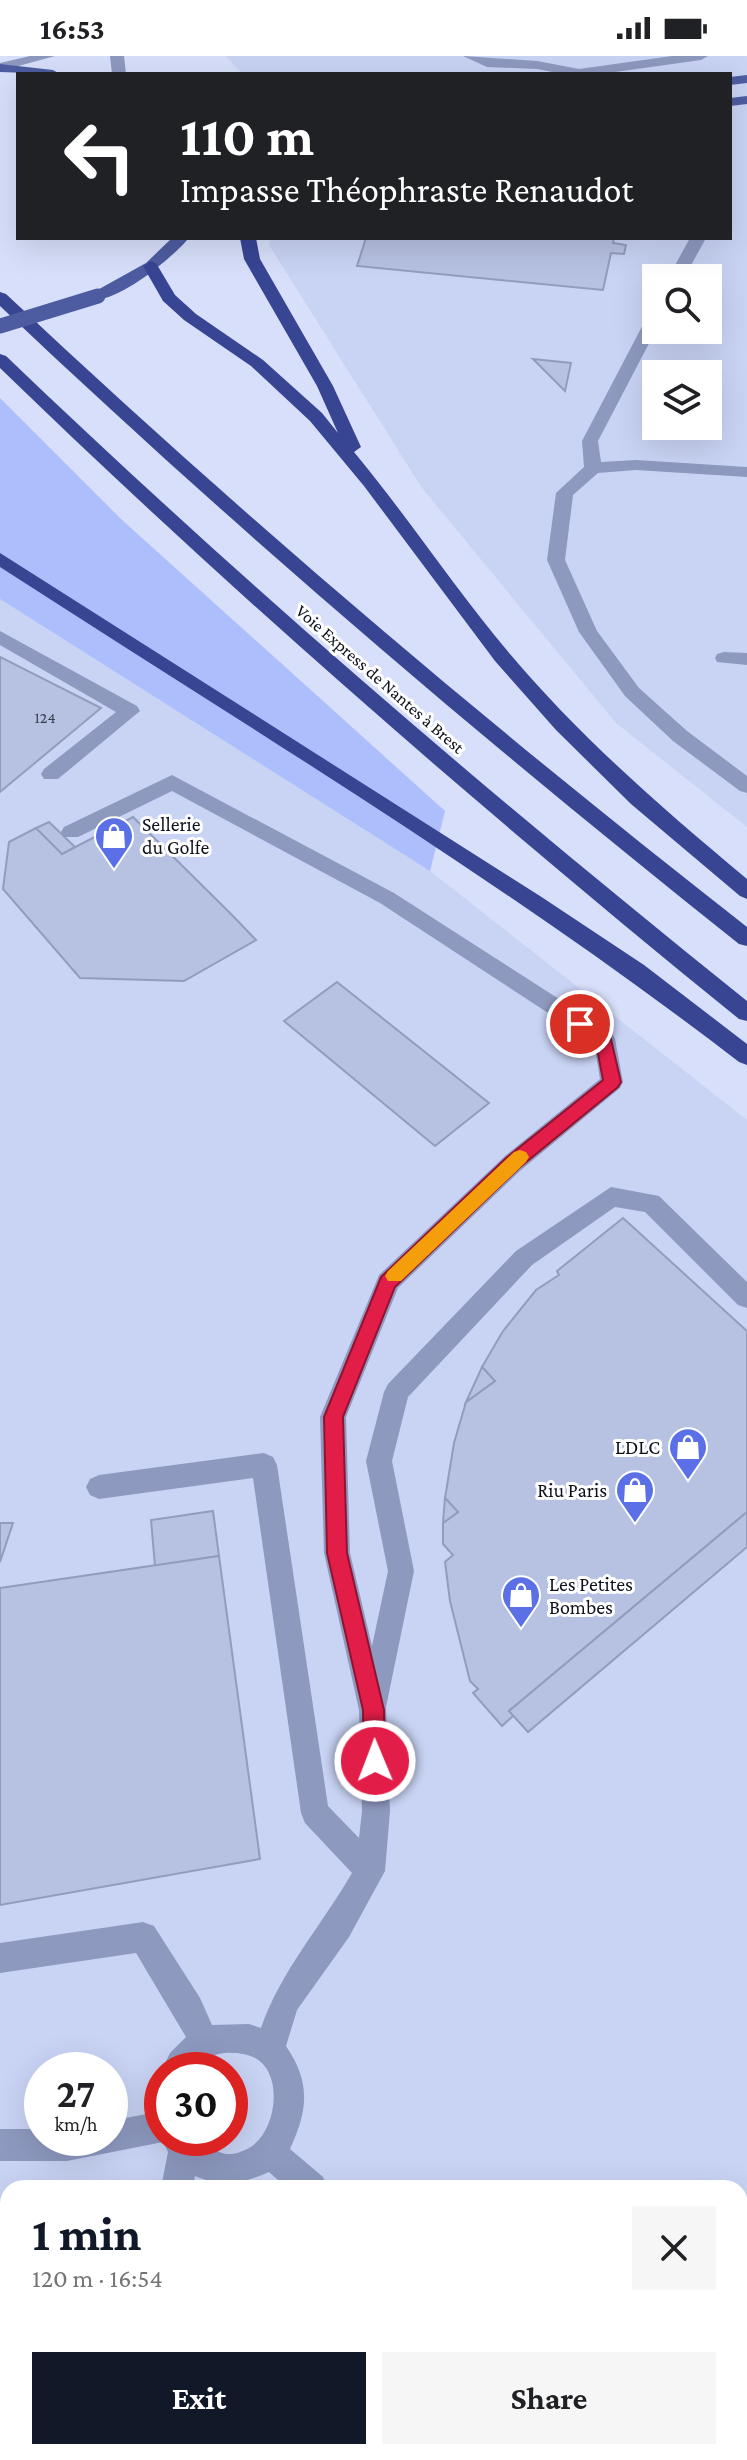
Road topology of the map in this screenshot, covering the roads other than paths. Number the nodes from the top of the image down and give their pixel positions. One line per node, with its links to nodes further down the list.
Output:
1 (48, 56): 4 (street)
2 (470, 56): 6 (street)
3 (701, 56): 7 (street)
4 (0, 68): 5 (main road)
5 (35, 72)
6 (574, 72)
7 (586, 72)
8 (179, 240): 12 (main road)
9 (248, 240): 19 (highway)
10 (697, 240): 11 (street)
11 (684, 264)
12 (151, 266): 14 (main road, bridge); 19 (highway)
13 (0, 297): 28 (highway, Voie Express de Nantes à Brest)
14 (0, 326)
15 (642, 342): 17 (street)
16 (0, 359): 29 (highway, Voie Express de Nantes à Brest)
17 (593, 468): 18 (street); 25 (street)
18 (747, 472)
19 (370, 482): 27 (highway)
20 (0, 559): 30 (highway)
21 (0, 637): 24 (street)
22 (724, 658): 23 (street)
23 (747, 659)
24 (51, 774)
25 (747, 786)
26 (71, 832): 33 (street)
27 (747, 891)
28 (747, 938)
29 (747, 1013)
30 (747, 1056)
31 (747, 1298): 33 (street)
32 (99, 1487): 34 (street)
33 (373, 1710): 34 (street)
34 (370, 1871): 37 (street)
35 (0, 1958): 36 (street)
36 (205, 2044): 37 (street); 38 (street)
37 (269, 2049): 41 (street)
38 (193, 2052)
39 (0, 2145): 40 (street)
40 (24, 2145)
41 (269, 2152): 43 (street); 45 (street)
42 (175, 2156): 44 (street)
43 (193, 2156)
44 (177, 2180)
45 (302, 2180)

